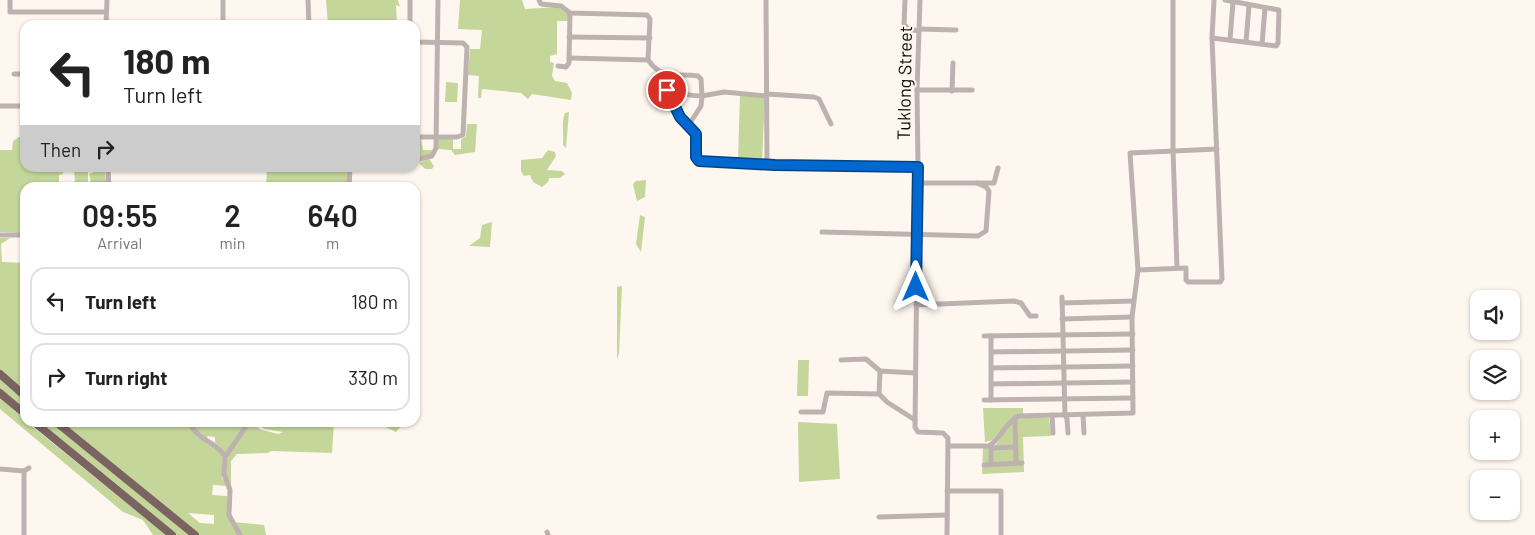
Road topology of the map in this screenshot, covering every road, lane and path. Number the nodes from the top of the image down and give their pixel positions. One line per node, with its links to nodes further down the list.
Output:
1 (10, 0): 17 (street)
2 (107, 0): 17 (street)
3 (223, 0): 20 (street)
4 (308, 0): 21 (street)
5 (410, 0): 22 (street)
6 (438, 0): 30 (street)
7 (539, 0): 18 (street)
8 (766, 0): 44 (street)
9 (920, 0): 23 (street, Tuklong Street)
10 (1173, 0): 52 (street)
11 (1214, 0): 27 (street)
12 (1225, 0): 14 (street)
13 (905, 1): 23 (street)
14 (1233, 2): 15 (street); 28 (street)
15 (1249, 6): 16 (street); 31 (street)
16 (1264, 8): 32 (street); 32 (street)
17 (106, 12): 19 (street)
18 (570, 13): 25 (street); 26 (street)
19 (106, 20)
20 (223, 20)
21 (309, 20)
22 (410, 20)
23 (919, 30): 24 (street); 41 (street, Tuklong Street)
24 (956, 30)
25 (569, 37): 26 (street); 33 (street)
26 (650, 38): 34 (street)
27 (1212, 38): 28 (street); 53 (street)
28 (1230, 40): 31 (street)
29 (420, 42): 30 (street)
30 (438, 42): 50 (street); 50 (street)
31 (1246, 42): 32 (street)
32 (1262, 44)
33 (570, 58): 34 (street); 36 (street)
34 (648, 60): 37 (street)
35 (953, 63): 43 (street)
36 (558, 66)
37 (663, 72): 40 (street); 45 (street)
38 (14, 74): 39 (street)
39 (20, 74)
40 (667, 87): 45 (street); 49 (street)
41 (917, 90): 43 (street); 56 (street, Tuklong Street)
42 (972, 90): 43 (street)
43 (952, 91)
44 (767, 95): 45 (street); 48 (street); 55 (street)
45 (702, 96): 49 (street)
46 (0, 106): 47 (street)
47 (20, 106)
48 (831, 124)
49 (688, 126): 55 (street)
50 (436, 136): 51 (street); 54 (street)
51 (420, 137)
52 (1173, 150): 53 (street); 64 (street); 65 (street)
53 (1217, 150): 64 (street)
54 (420, 159)
55 (767, 164): 56 (street)
56 (918, 167): 58 (street, Tuklong Street)
57 (998, 168): 59 (street)
58 (917, 183): 59 (street); 62 (street, Tuklong Street)
59 (978, 183): 62 (street)
60 (822, 232): 62 (street)
61 (20, 234): 63 (street)
62 (916, 234): 67 (street, Tuklong Street)
63 (0, 235)
64 (1177, 268): 65 (street)
65 (1138, 270): 66 (street)
66 (1133, 301): 69 (street); 70 (street)
67 (916, 305): 68 (street); 83 (street, Tuklong Street)
68 (1036, 316)
69 (1132, 317): 70 (street); 71 (street)
70 (1062, 319): 72 (street)
71 (1133, 334): 72 (street); 75 (street)
72 (1063, 335): 74 (street); 76 (street)
73 (984, 336): 74 (street)
74 (991, 336): 77 (street)
75 (1133, 350): 76 (street); 80 (street)
76 (1063, 351): 77 (street); 79 (street)
77 (991, 352): 81 (street)
78 (841, 360): 82 (street)
79 (1064, 366): 80 (street); 81 (street); 86 (street)
80 (1133, 366): 85 (street)
81 (991, 368): 87 (street)
82 (880, 371): 83 (street); 90 (street)
83 (915, 373): 101 (street, Tuklong Street)
84 (0, 374): 88 (highway)
85 (1133, 382): 86 (street); 91 (street)
86 (1064, 383): 87 (street); 92 (street)
87 (991, 384): 94 (street)
88 (20, 392)
89 (0, 393): 95 (highway)
90 (880, 394): 96 (street); 101 (street)
91 (1133, 398): 92 (street); 99 (street)
92 (1064, 399): 94 (street); 98 (street)
93 (984, 400): 94 (street)
94 (991, 400)
95 (20, 410)
96 (801, 412)
97 (1052, 415): 98 (street); 100 (street); 106 (street)
98 (1065, 415): 99 (street); 107 (street)
99 (1083, 415): 108 (street)
100 (1014, 418): 110 (street); 111 (street)
101 (915, 420): 109 (street)
102 (40, 427): 122 (highway)
103 (62, 427): 123 (highway)
104 (192, 427): 112 (street)
105 (245, 427): 112 (street)
106 (1053, 433)
107 (1068, 433)
108 (1084, 433)
109 (948, 446): 110 (street); 118 (street)
110 (991, 446): 111 (street); 113 (street)
111 (1015, 446): 113 (street)
112 (225, 456): 124 (street)
113 (991, 464): 114 (street)
114 (984, 465)
115 (30, 468): 117 (street)
116 (0, 469): 117 (street)
117 (24, 471): 121 (street)
118 (947, 491): 119 (street); 126 (street)
119 (947, 515): 120 (street); 125 (street)
120 (879, 517)
121 (24, 535)
122 (172, 535)
123 (195, 535)
124 (240, 535)
125 (947, 535)
126 (1001, 535)

